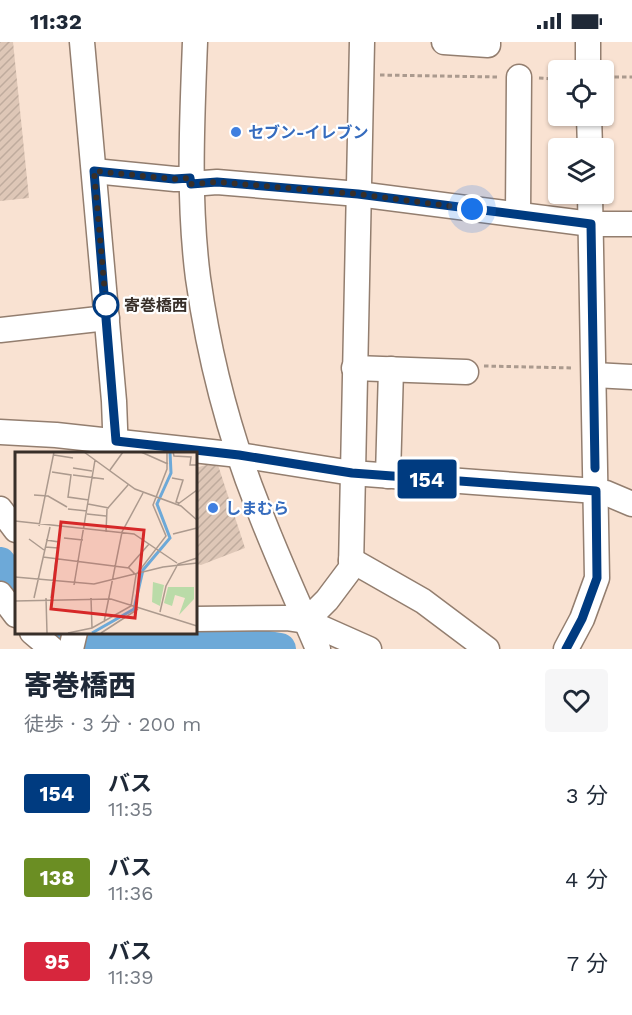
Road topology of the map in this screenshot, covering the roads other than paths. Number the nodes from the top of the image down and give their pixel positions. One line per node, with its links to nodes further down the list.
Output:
1 (82, 42): 9 (street)
2 (195, 42): 10 (street)
3 (362, 42): 11 (street)
4 (444, 42): 5 (street)
5 (488, 42)
6 (588, 42): 7 (street)
7 (588, 60)
8 (519, 77): 13 (street)
9 (94, 171): 10 (street); 16 (street)
10 (190, 181): 11 (street); 27 (street)
11 (358, 194): 13 (street); 18 (street)
12 (590, 204): 14 (street)
13 (518, 214): 14 (street)
14 (591, 224): 15 (street); 21 (street)
15 (632, 224)
16 (107, 318): 17 (street); 24 (street)
17 (0, 330)
18 (354, 368): 19 (street); 28 (street)
19 (391, 369): 20 (street); 29 (street)
20 (466, 372)
21 (594, 375): 22 (street); 30 (street)
22 (632, 377)
23 (0, 432): 24 (street)
24 (116, 447): 25 (street)
25 (193, 452)
26 (196, 452): 27 (street)
27 (239, 455): 28 (street); 38 (street)
28 (352, 473): 29 (street); 34 (street)
29 (388, 476): 30 (street)
30 (596, 491): 31 (street); 46 (street)
31 (632, 504)
32 (0, 509): 33 (street)
33 (15, 529)
34 (351, 560): 38 (street); 45 (street)
35 (0, 594): 36 (street)
36 (15, 614)
37 (196, 619): 38 (street)
38 (306, 621): 43 (street); 44 (street)
39 (33, 634): 41 (street)
40 (75, 634): 42 (street)
41 (52, 649)
42 (71, 649)
43 (318, 649)
44 (369, 649)
45 (487, 649)
46 (566, 649)

